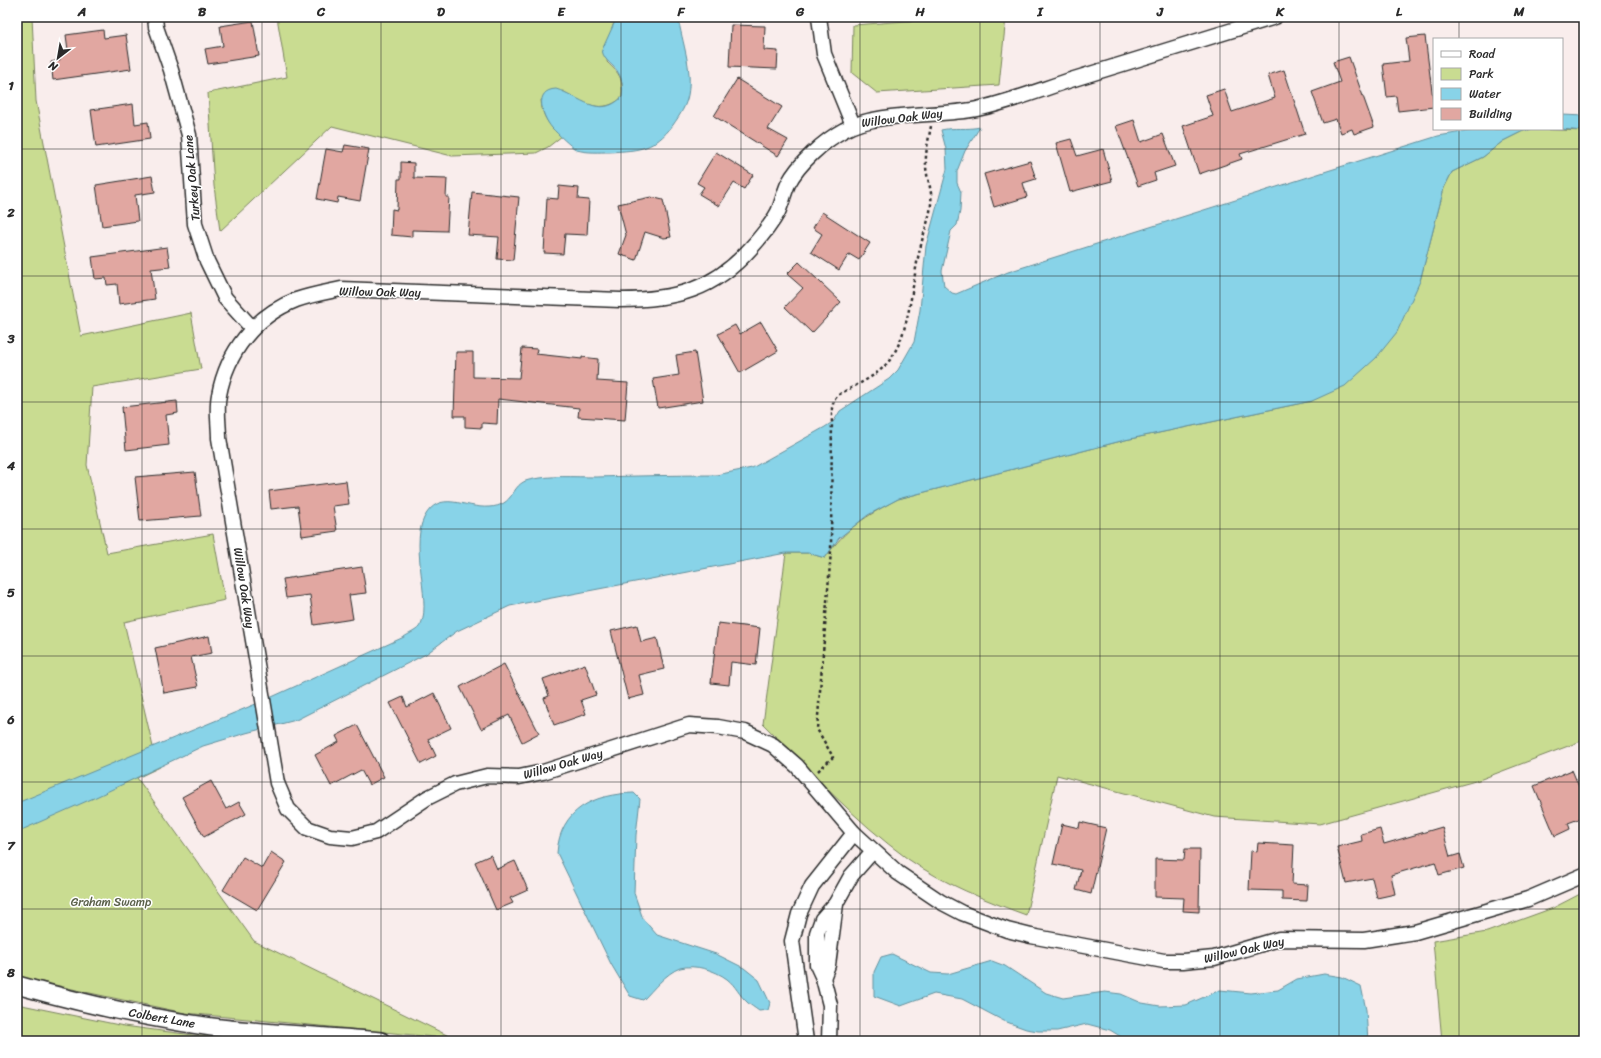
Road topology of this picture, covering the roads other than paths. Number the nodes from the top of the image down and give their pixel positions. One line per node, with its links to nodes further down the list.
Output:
1 (155, 17): 5 (street, Turkey Oak Lane)
2 (819, 17): 4 (street)
3 (1274, 17): 4 (street, Willow Oak Way)
4 (853, 125): 5 (street, Willow Oak Way)
5 (252, 328): 6 (street, Willow Oak Way)
6 (854, 833): 7 (street, Willow Oak Way); 11 (street)
7 (873, 851): 8 (street, Willow Oak Way); 12 (street)
8 (1584, 875)
9 (17, 985): 10 (street, Colbert Lane)
10 (381, 1041)
11 (806, 1041)
12 (829, 1041)

